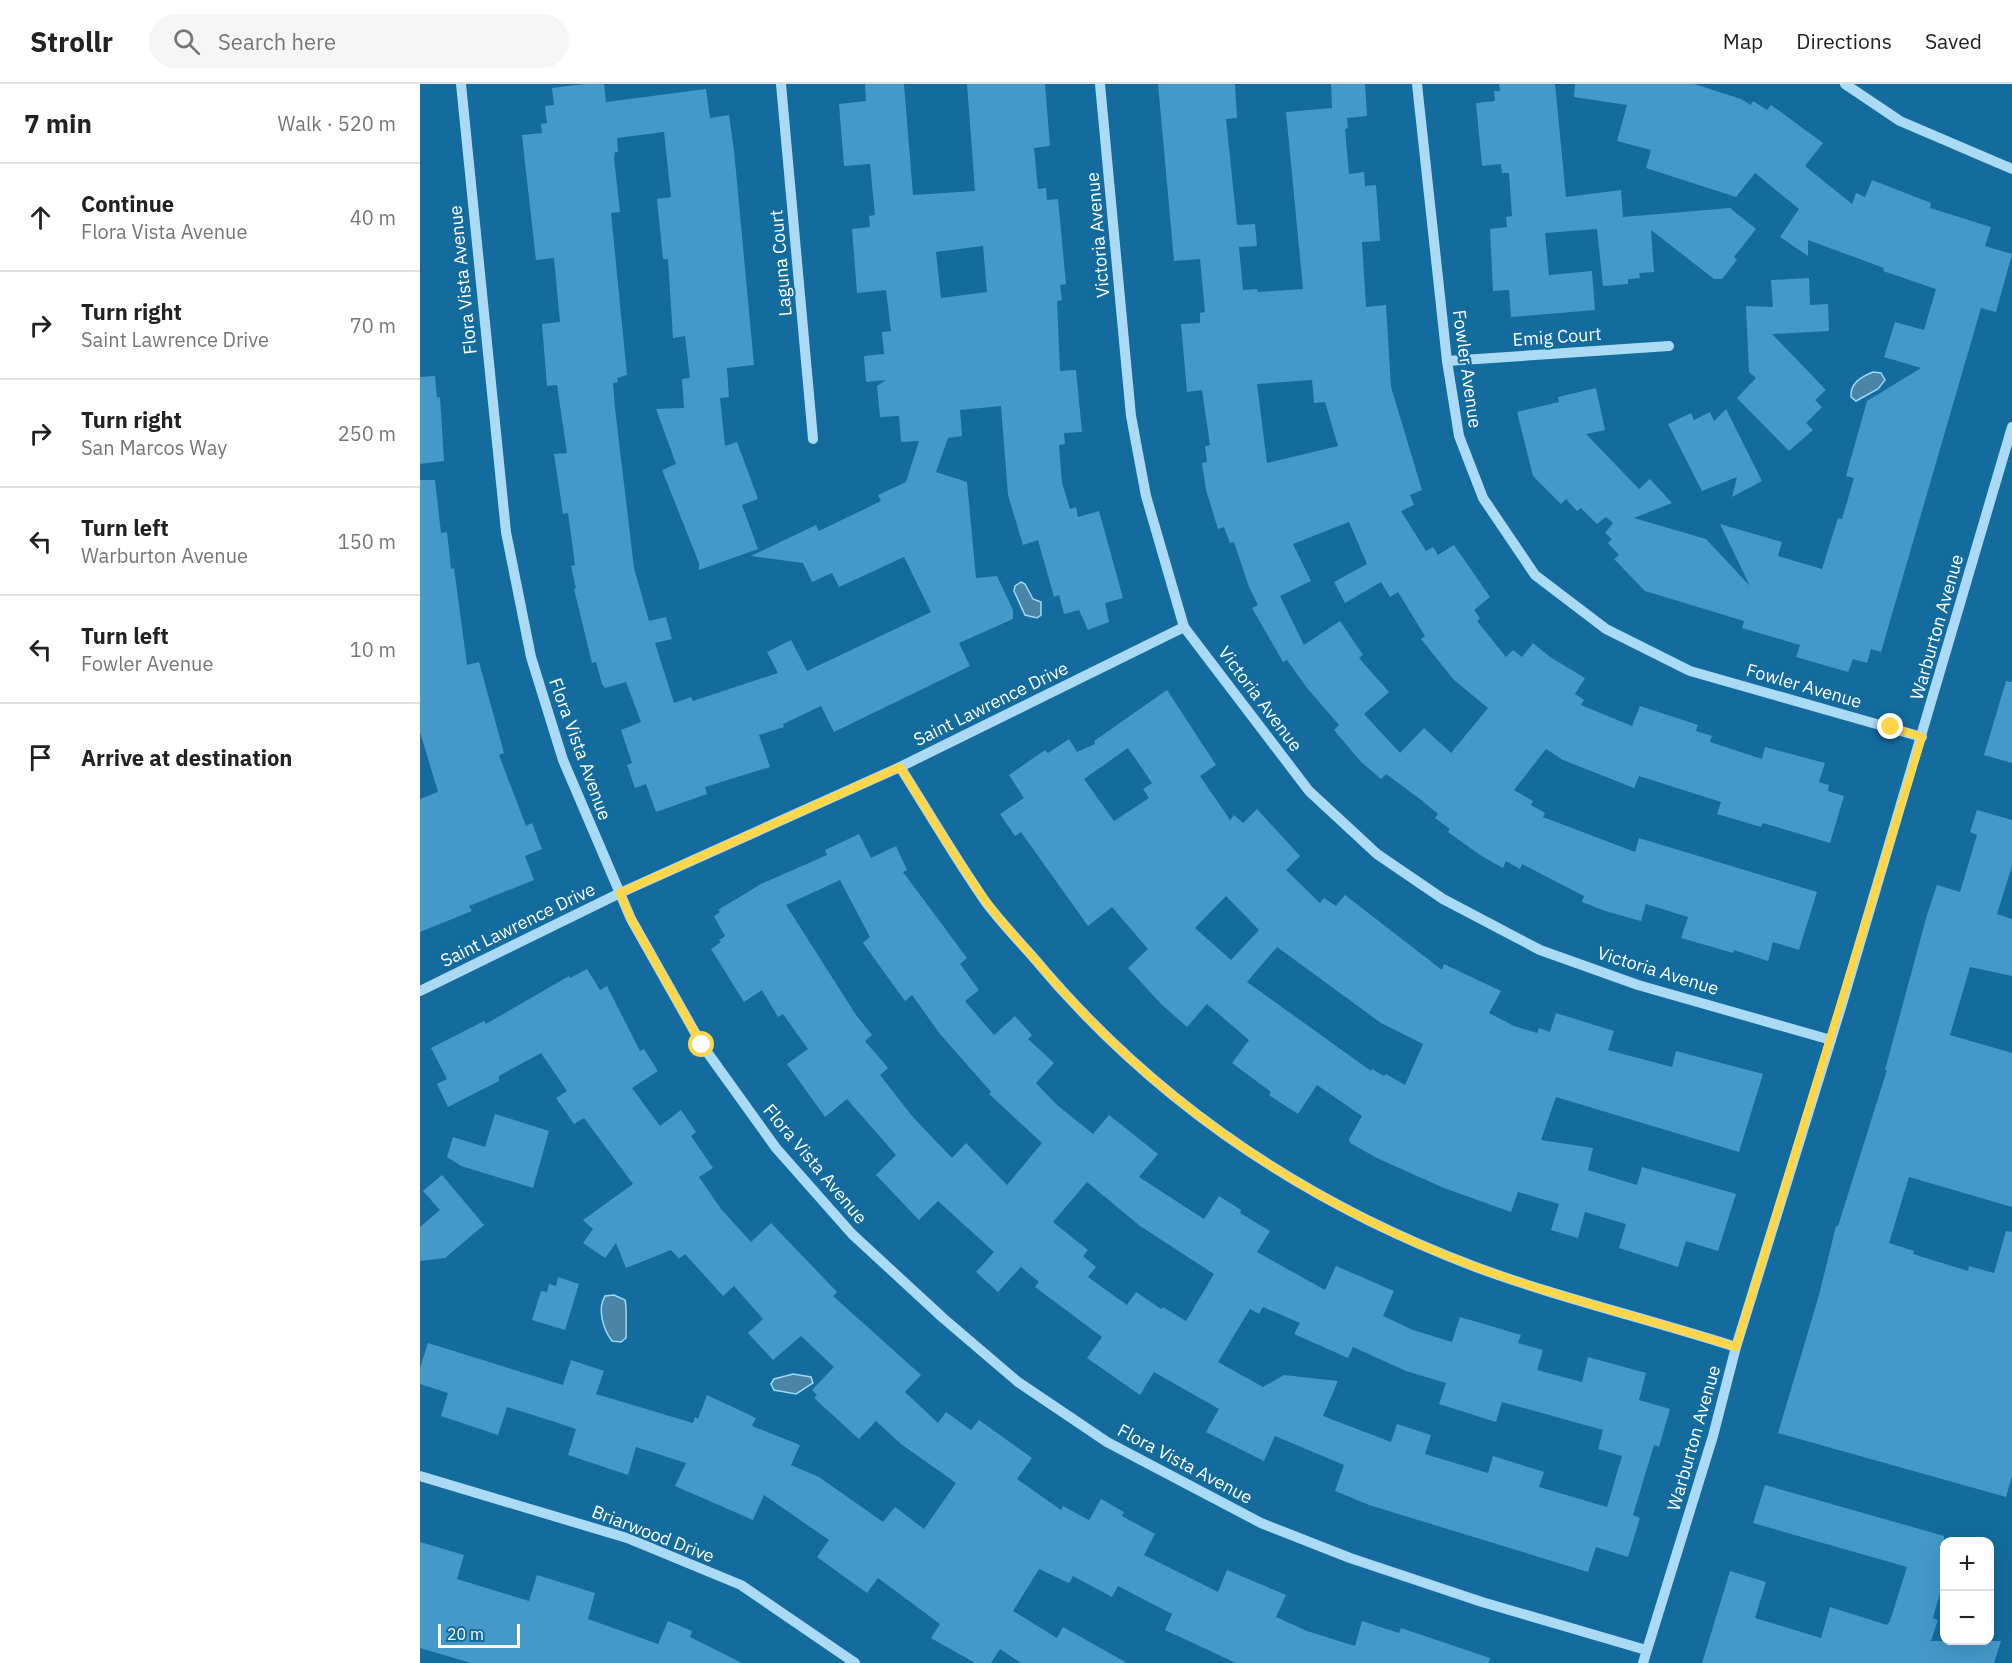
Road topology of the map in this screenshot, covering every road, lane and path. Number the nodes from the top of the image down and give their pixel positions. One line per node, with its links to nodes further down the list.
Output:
1 (461, 84): 14 (street, Flora Vista Avenue)
2 (781, 84): 10 (street, Laguna Court)
3 (1100, 84): 11 (street, Victoria Avenue)
4 (1418, 84): 8 (street, Fowler Avenue)
5 (1845, 84): 6 (street)
6 (2012, 169)
7 (1669, 346): 8 (street, Emig Court)
8 (1447, 361): 12 (street, Fowler Avenue)
9 (2012, 427): 12 (street, Warburton Avenue)
10 (813, 439)
11 (1184, 627): 13 (street, Saint Lawrence Drive); 16 (street, Victoria Avenue)
12 (1922, 737): 16 (street, Warburton Avenue)
13 (900, 767): 14 (street, Saint Lawrence Drive); 17 (street)
14 (620, 893): 15 (street, Saint Lawrence Drive); 19 (street, Flora Vista Avenue)
15 (420, 991)
16 (1831, 1040): 17 (street, Warburton Avenue)
17 (1736, 1347): 19 (street, Warburton Avenue)
18 (420, 1476): 20 (street, Briarwood Drive)
19 (1646, 1650): 21 (street, Warburton Avenue)
20 (855, 1663)
21 (1643, 1663)

